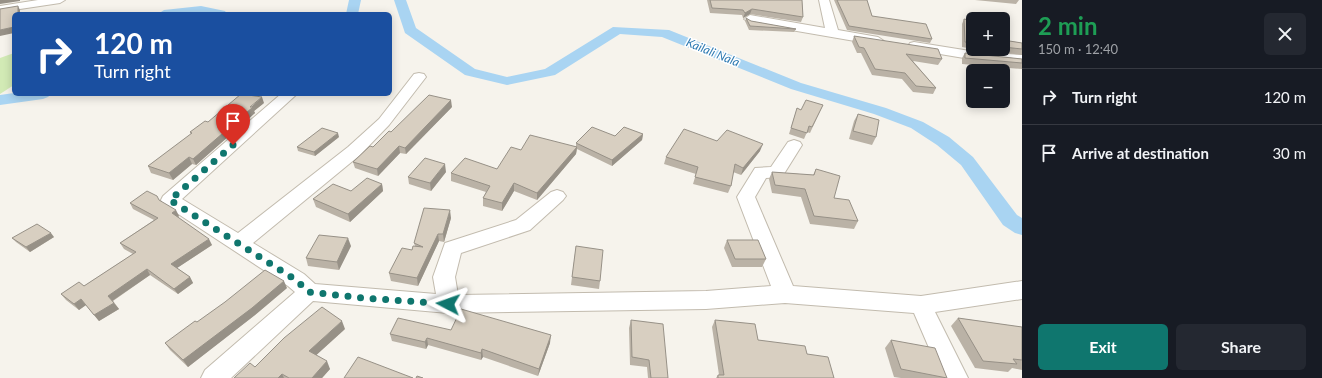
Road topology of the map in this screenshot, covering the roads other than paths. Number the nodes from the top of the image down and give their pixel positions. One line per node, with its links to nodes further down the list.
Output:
1 (60, 0): 3 (street)
2 (824, 0): 5 (street)
3 (0, 9)
4 (750, 19): 5 (street)
5 (832, 32): 6 (street)
6 (1022, 59)
7 (418, 77): 11 (street)
8 (288, 96): 11 (street)
9 (794, 145): 14 (street)
10 (557, 196): 15 (street)
11 (238, 244): 13 (street)
12 (1022, 290): 16 (street)
13 (309, 292): 15 (street); 17 (street)
14 (785, 294): 15 (street); 16 (street)
15 (448, 304)
16 (921, 305): 18 (street)
17 (214, 378)
18 (955, 378)

